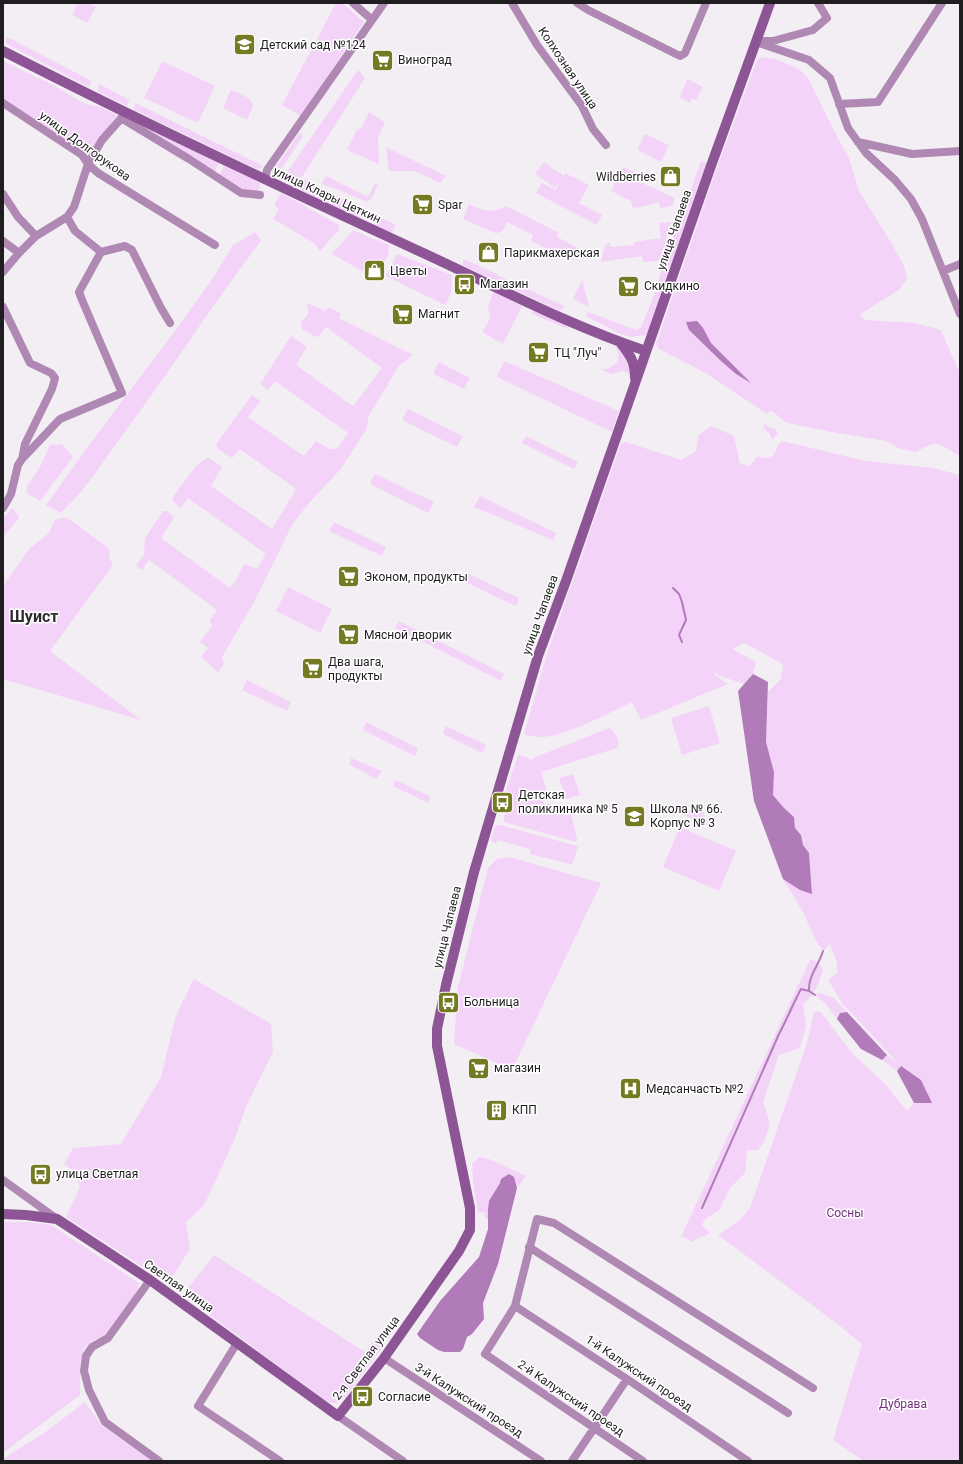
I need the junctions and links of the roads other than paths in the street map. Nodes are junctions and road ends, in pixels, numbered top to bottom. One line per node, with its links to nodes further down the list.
1 (353, 3): 9 (street)
2 (384, 3): 9 (street)
3 (512, 3): 16 (street, Колхозная улица)
4 (577, 3): 5 (street)
5 (706, 3)
6 (770, 3): 10 (street, улица Чапаева)
7 (818, 3): 10 (street)
8 (942, 3): 13 (street)
9 (371, 19): 19 (street)
10 (756, 42): 13 (street); 35 (street, улица Чапаева)
11 (3, 51): 14 (street, улица Клары Цеткин)
12 (3, 103): 18 (street, улица Долгорукова)
13 (839, 104): 15 (street)
14 (124, 115): 18 (street); 19 (street, улица Клары Цеткин); 21 (street)
15 (858, 142): 17 (street); 29 (street)
16 (606, 145)
17 (960, 152)
18 (88, 164): 22 (street); 25 (street, улица Долгорукова)
19 (265, 180): 34 (street, улица Клары Цеткин)
20 (3, 194): 23 (street)
21 (260, 195)
22 (67, 217): 23 (street); 26 (street)
23 (36, 236): 27 (street)
24 (3, 241): 27 (street)
25 (215, 245)
26 (101, 252): 33 (street); 37 (street)
27 (19, 253): 30 (street)
28 (960, 264): 29 (street)
29 (943, 271): 32 (street)
30 (3, 272)
31 (3, 307): 37 (street)
32 (960, 314)
33 (170, 323)
34 (620, 342): 35 (street, улица Клары Цеткин); 36 (street)
35 (646, 351): 36 (street, улица Чапаева)
36 (636, 381): 43 (street, улица Чапаева)
37 (22, 459): 38 (street)
38 (3, 508)
39 (3, 1180): 41 (street, Светлая улица)
40 (3, 1214): 41 (street)
41 (57, 1219): 44 (street, Светлая улица)
42 (529, 1247): 45 (street); 49 (street); 50 (street)
43 (459, 1251): 47 (street, 2-я Светлая улица)
44 (150, 1280): 46 (street, Светлая улица); 53 (street)
45 (515, 1306): 48 (street, 1-й Калужский проезд); 52 (street, 2-й Калужский проезд)
46 (238, 1343): 51 (street, Светлая улица); 54 (street)
47 (384, 1358): 51 (street, 2-я Светлая улица); 56 (street, 3-й Калужский проезд)
48 (627, 1379): 52 (street); 59 (street, 1-й Калужский проезд)
49 (813, 1388)
50 (788, 1413)
51 (338, 1416): 55 (street, 2-я Светлая улица)
52 (594, 1429): 57 (street); 58 (street, 2-й Калужский проезд)
53 (159, 1461)
54 (280, 1461)
55 (403, 1461)
56 (541, 1461)
57 (572, 1461)
58 (643, 1461)
59 (748, 1461)

